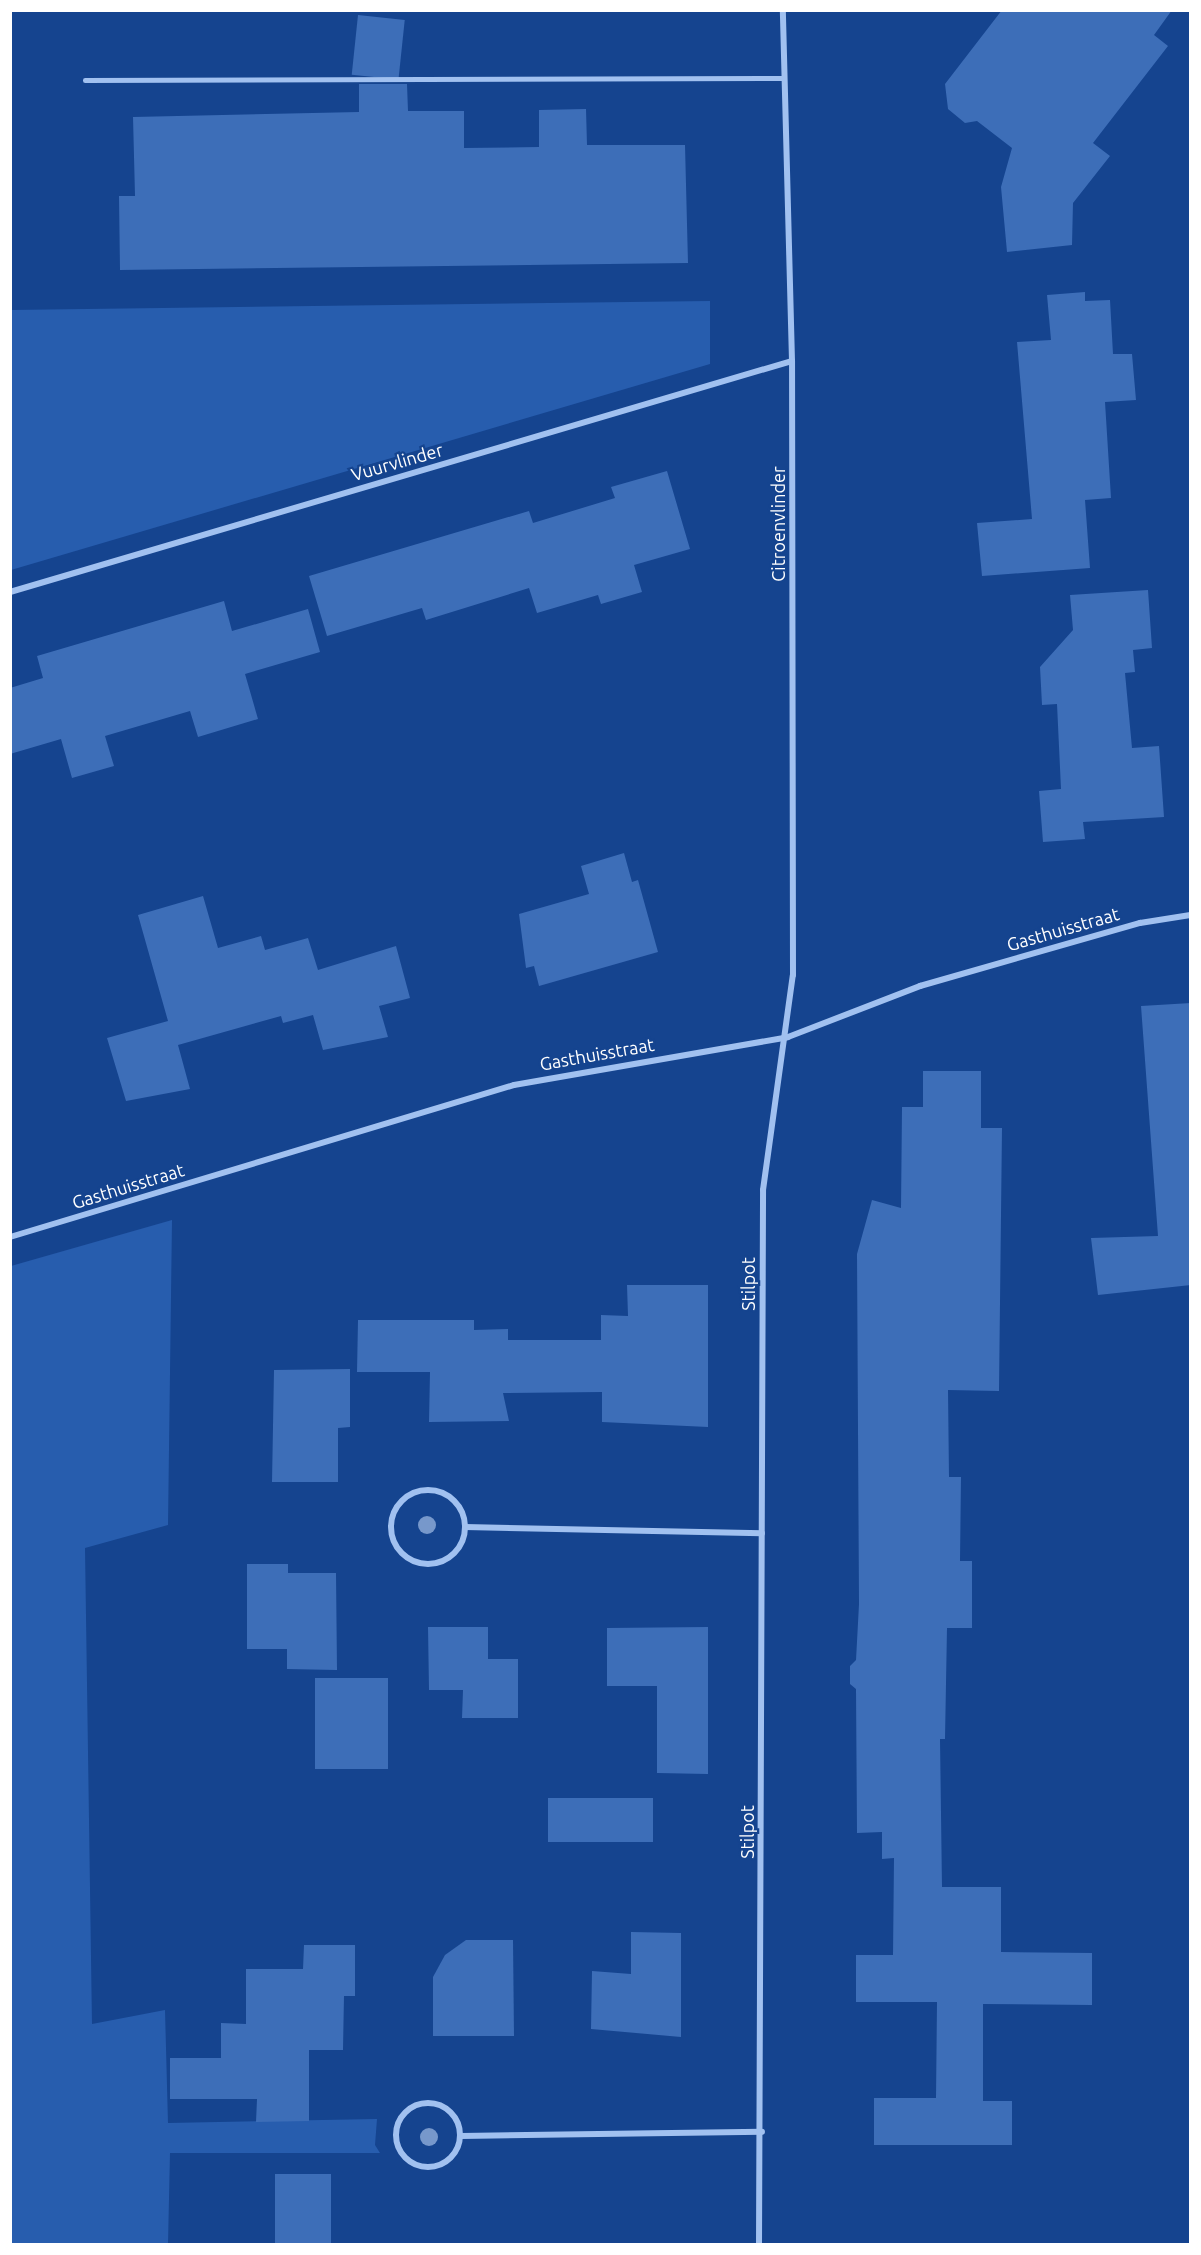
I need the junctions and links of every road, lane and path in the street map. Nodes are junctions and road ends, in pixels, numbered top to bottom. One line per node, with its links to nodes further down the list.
1 (783, 10): 2 (street, Citroenvlinder)
2 (783, 78): 3 (lane); 4 (street, Citroenvlinder)
3 (85, 80)
4 (792, 361): 5 (street, Vuurvlinder); 7 (street, Citroenvlinder)
5 (10, 592)
6 (1191, 915): 7 (street, Gasthuisstraat)
7 (788, 1037): 8 (street, Gasthuisstraat); 10 (street, Stilpot)
8 (10, 1237)
9 (465, 1527): 9 (street); 10 (street)
10 (762, 1533): 11 (street, Stilpot)
11 (762, 2132): 12 (street); 13 (street, Stilpot)
12 (461, 2136): 12 (street)
13 (759, 2244)

